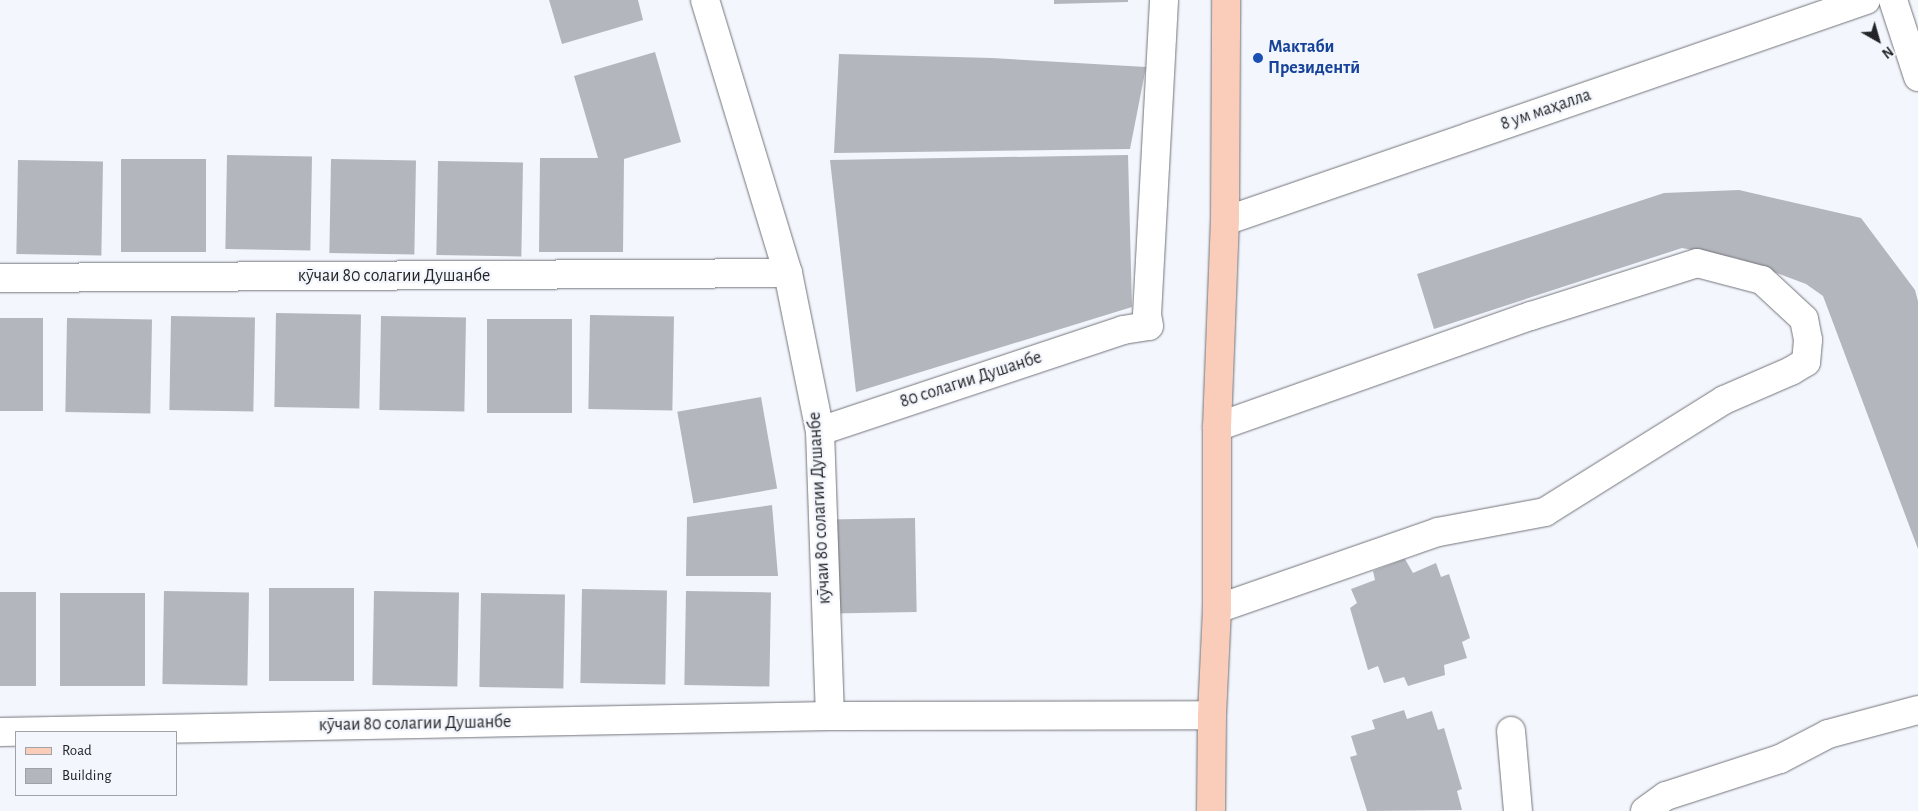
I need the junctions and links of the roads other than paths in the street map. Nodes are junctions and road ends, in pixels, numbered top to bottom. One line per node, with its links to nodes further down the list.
1 (705, 0): 8 (street, кӯчаи 80 солагии Душанбе)
2 (1164, 0): 11 (street, 80 солагии Душанбе)
3 (1226, 0): 7 (main road)
4 (1866, 0): 7 (street, 8 ум маҳалла)
5 (1893, 0): 6 (street)
6 (1918, 77)
7 (1225, 221): 10 (main road)
8 (788, 273): 9 (street, кӯчаи 80 солагии Душанбе); 11 (street, кӯчаи 80 солагии Душанбе)
9 (0, 278)
10 (1217, 427): 12 (main road); 12 (street)
11 (820, 431): 15 (street, кӯчаи 80 солагии Душанбе)
12 (1217, 609): 14 (main road)
13 (1918, 710): 22 (street)
14 (1212, 715): 15 (street, кӯчаи 80 солагии Душанбе); 20 (main road)
15 (830, 716): 16 (street, кӯчаи 80 солагии Душанбе)
16 (52, 731)
17 (1511, 731): 21 (street)
18 (0, 732): 19 (street, кӯчаи 80 солагии Душанбе)
19 (15, 732)
20 (1211, 811)
21 (1518, 811)
22 (1645, 811)

